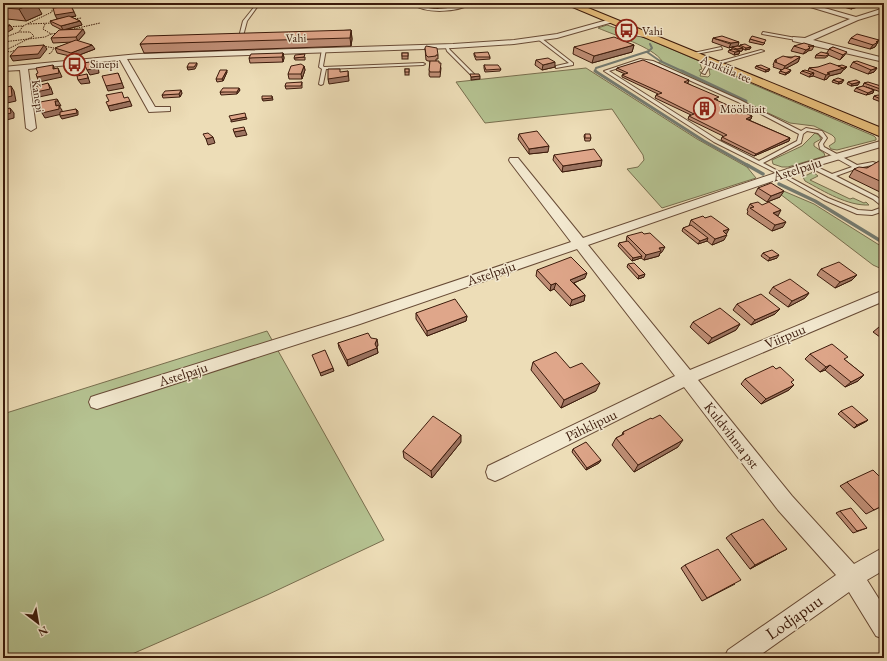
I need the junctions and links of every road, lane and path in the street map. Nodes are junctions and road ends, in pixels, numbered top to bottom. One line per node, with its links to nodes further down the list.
1 (216, 3): 6 (lane)
2 (410, 3): 3 (lane)
3 (474, 3)
4 (568, 3): 13 (highway, Aruküla tee)
5 (800, 3): 10 (street)
6 (257, 4): 28 (lane)
7 (52, 9): 15 (path)
8 (884, 10): 10 (street)
9 (82, 18): 11 (path)
10 (856, 19): 31 (street)
11 (67, 20)
12 (58, 22): 16 (path)
13 (614, 22): 29 (street, Vahi); 41 (highway, Aruküla tee)
14 (100, 23): 19 (path)
15 (28, 24): 16 (path); 17 (path)
16 (45, 24): 23 (path)
17 (23, 26): 18 (path); 20 (path)
18 (3, 27)
19 (67, 31)
20 (19, 32): 25 (path); 26 (path)
21 (63, 32): 23 (path)
22 (763, 33): 30 (lane)
23 (51, 34): 26 (path)
24 (249, 37): 28 (lane)
25 (3, 38)
26 (31, 38): 32 (path); 39 (path)
27 (234, 38): 28 (lane)
28 (242, 38)
29 (540, 39): 34 (street, Vahi); 47 (lane)
30 (796, 39): 31 (street)
31 (805, 41): 44 (street)
32 (3, 42)
33 (40, 46): 43 (path)
34 (446, 46): 38 (street, Vahi); 51 (lane)
35 (721, 48): 41 (lane)
36 (3, 50): 39 (path)
37 (19, 50): 39 (path)
38 (324, 50): 42 (street, Vahi); 48 (lane)
39 (6, 51)
40 (762, 51): 49 (lane)
41 (691, 54): 49 (highway, Aruküla tee)
42 (122, 57): 46 (street, Vahi); 53 (street)
43 (46, 58)
44 (884, 60)
45 (423, 64): 48 (lane)
46 (24, 67): 50 (street, Vahi); 55 (street, Kanepi)
47 (557, 67)
48 (324, 68): 52 (lane)
49 (709, 68): 54 (highway, Aruküla tee)
50 (3, 69)
51 (474, 76)
52 (321, 84)
53 (167, 109)
54 (835, 114): 56 (lane); 58 (highway, Aruküla tee)
55 (31, 128)
56 (884, 129)
57 (801, 133): 60 (lane); 62 (lane); 62 (lane)
58 (884, 134)
59 (884, 143): 60 (street, Astelpaju)
60 (837, 157): 63 (street, Astelpaju); 64 (lane)
61 (514, 160): 69 (street, Kuldvihma pst)
62 (759, 163): 66 (lane)
63 (809, 165): 66 (street, Astelpaju); 67 (lane)
64 (856, 167): 65 (lane); 67 (lane)
65 (884, 168)
66 (782, 174): 68 (lane); 69 (street, Astelpaju)
67 (832, 176): 68 (lane)
68 (884, 208)
69 (579, 242): 71 (street, Kuldvihma pst); 72 (street, Astelpaju)
70 (884, 295): 71 (street, Viirpuu)
71 (687, 378): 73 (street, Pähklipuu); 75 (street, Kuldvihma pst)
72 (97, 402)
73 (495, 472)
74 (884, 558): 75 (street, Lodjapuu)
75 (852, 577): 76 (street, Kuldvihma pst); 77 (street, Lodjapuu)
76 (884, 628)
77 (736, 658)

